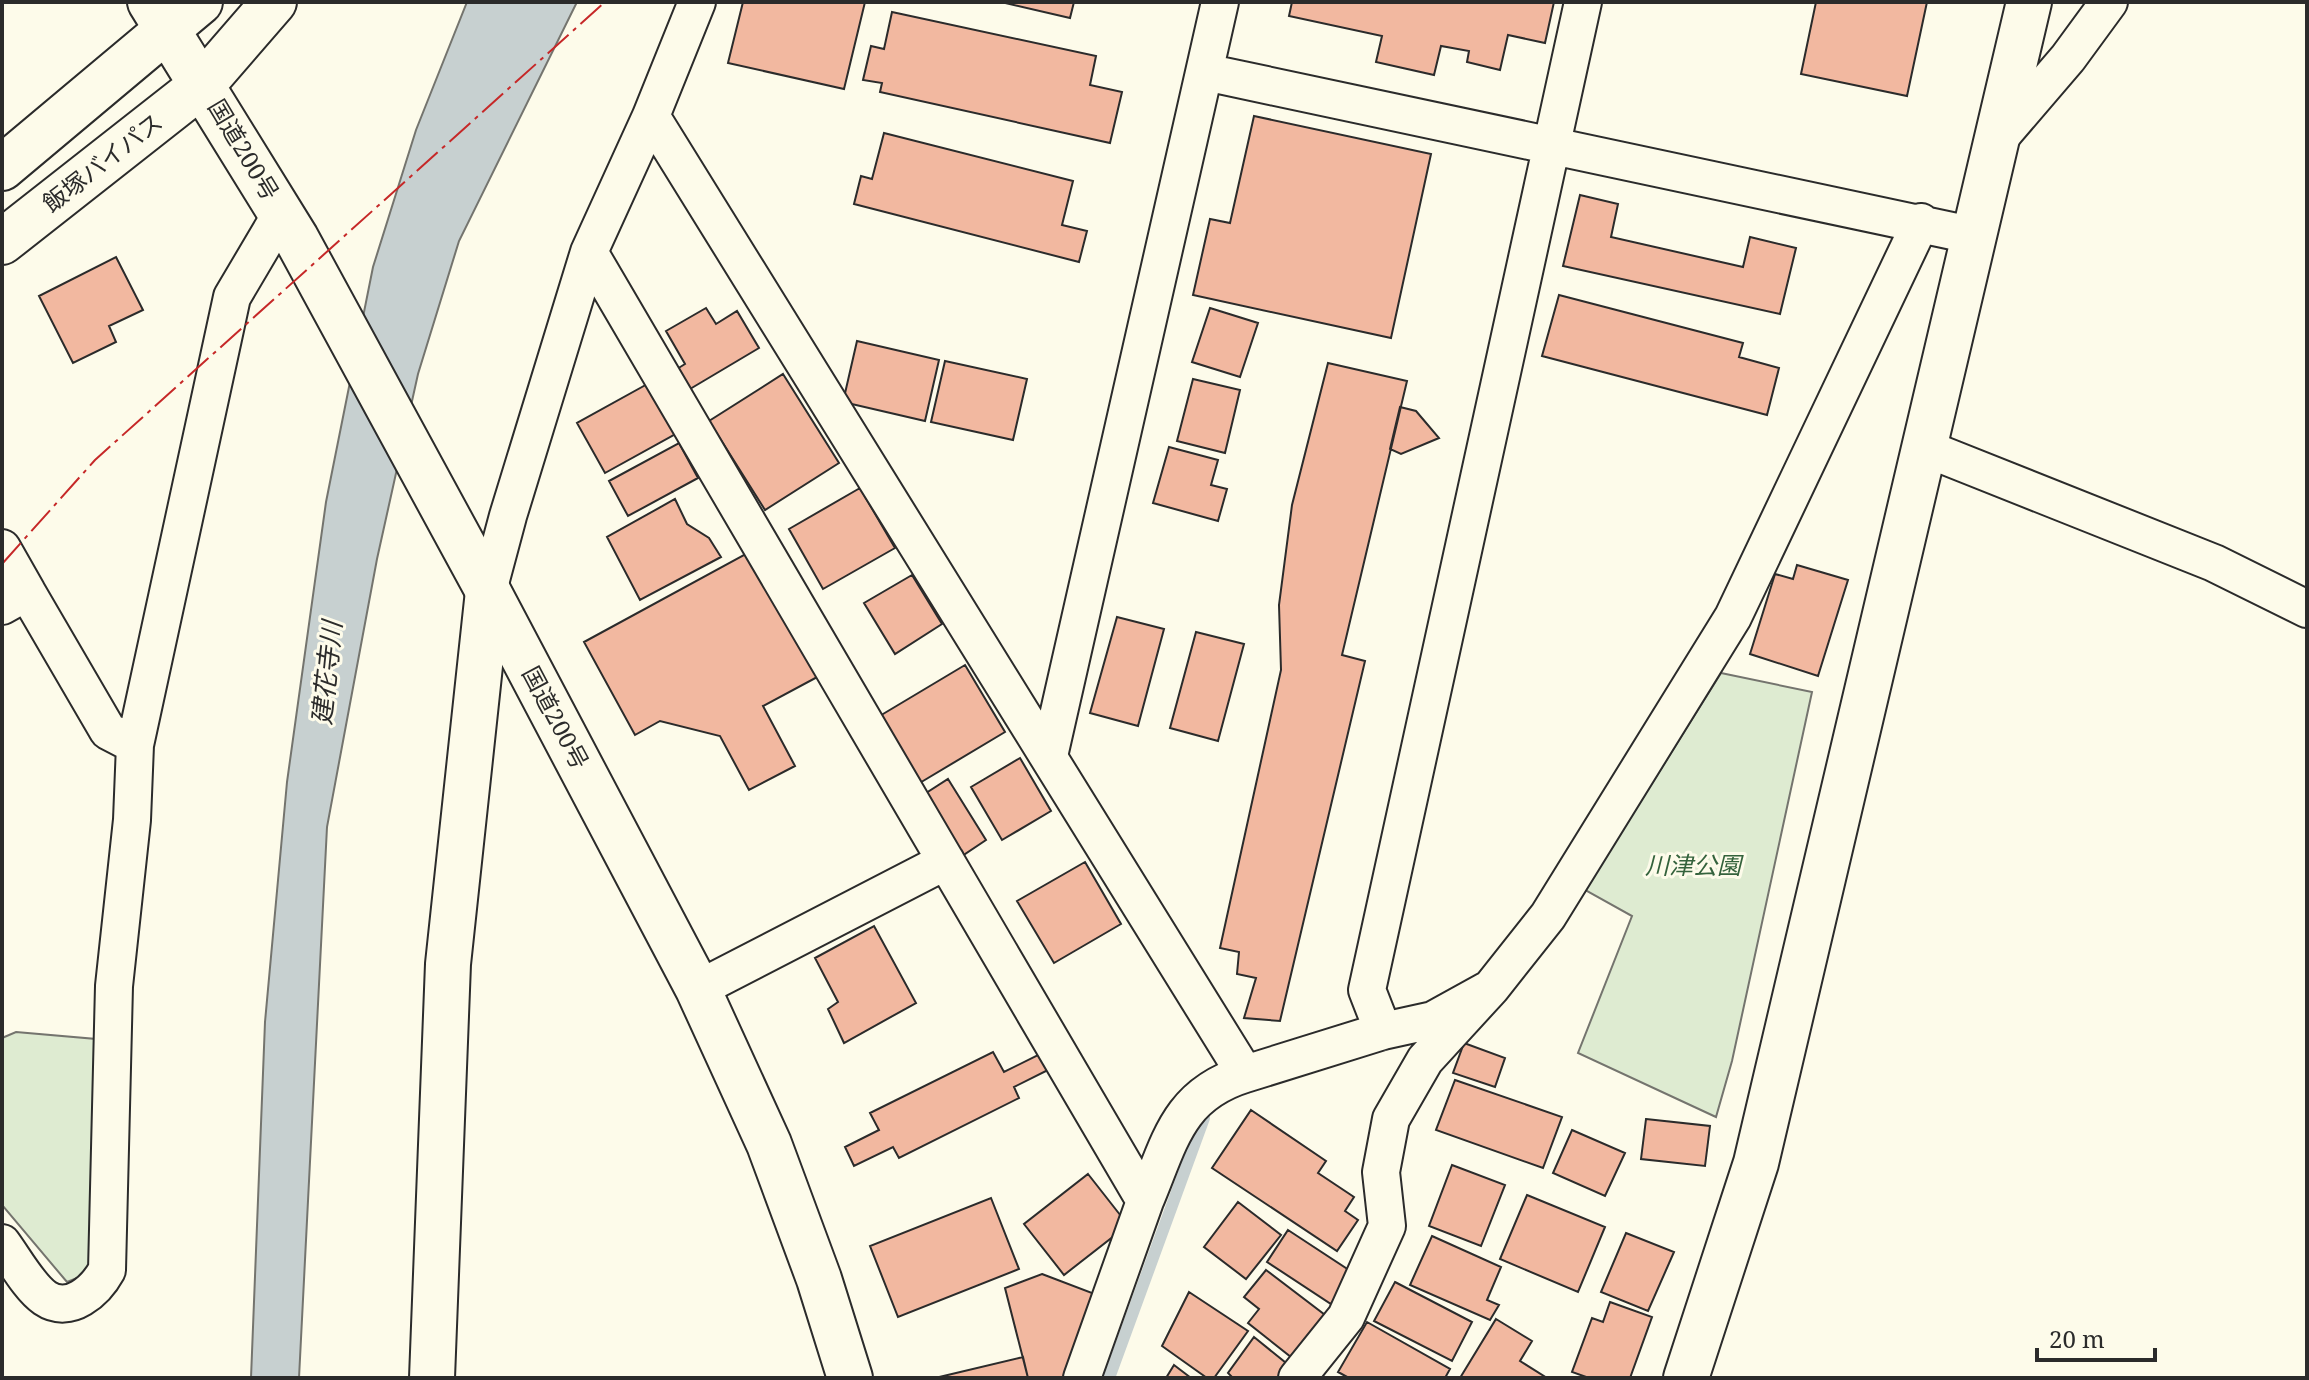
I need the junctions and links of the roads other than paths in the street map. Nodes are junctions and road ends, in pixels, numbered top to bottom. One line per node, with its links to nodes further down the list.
1 (200, 2): 8 (main road)
2 (274, 2): 10 (main road, 国道200号)
3 (697, 2): 11 (street)
4 (1220, 2): 9 (street)
5 (1583, 2): 13 (street)
6 (2029, 2): 12 (main road)
7 (2109, 2): 12 (street)
8 (158, 17): 10 (main road, 国道200号); 14 (main road)
9 (1205, 72): 13 (street); 26 (street)
10 (203, 84): 16 (main road, 国道200号); 18 (main road, 飯塚バイパス)
11 (651, 116): 19 (street); 26 (street)
12 (1996, 142): 17 (main road)
13 (1552, 143): 15 (street); 30 (street)
14 (2, 168)
15 (1921, 222): 17 (street); 28 (street)
16 (288, 226): 22 (main road, 国道200号); 25 (street)
17 (1971, 235): 20 (main road)
18 (2, 242)
19 (589, 252): 22 (street); 27 (street)
20 (1925, 448): 24 (street); 38 (main road)
21 (2, 548): 23 (street)
22 (488, 591): 29 (main road, 国道200号); 34 (main road)
23 (15, 599): 25 (street)
24 (2307, 609)
25 (135, 745): 33 (street)
26 (1049, 756): 31 (street)
27 (946, 861): 29 (street); 32 (street)
28 (1491, 988): 30 (street); 37 (street)
29 (698, 989): 35 (main road, 国道200号)
30 (1383, 1031): 31 (street)
31 (1245, 1074): 32 (street)
32 (1145, 1201): 36 (street)
33 (2, 1243)
34 (432, 1378)
35 (850, 1378)
36 (1082, 1378)
37 (1297, 1378)
38 (1686, 1378)

